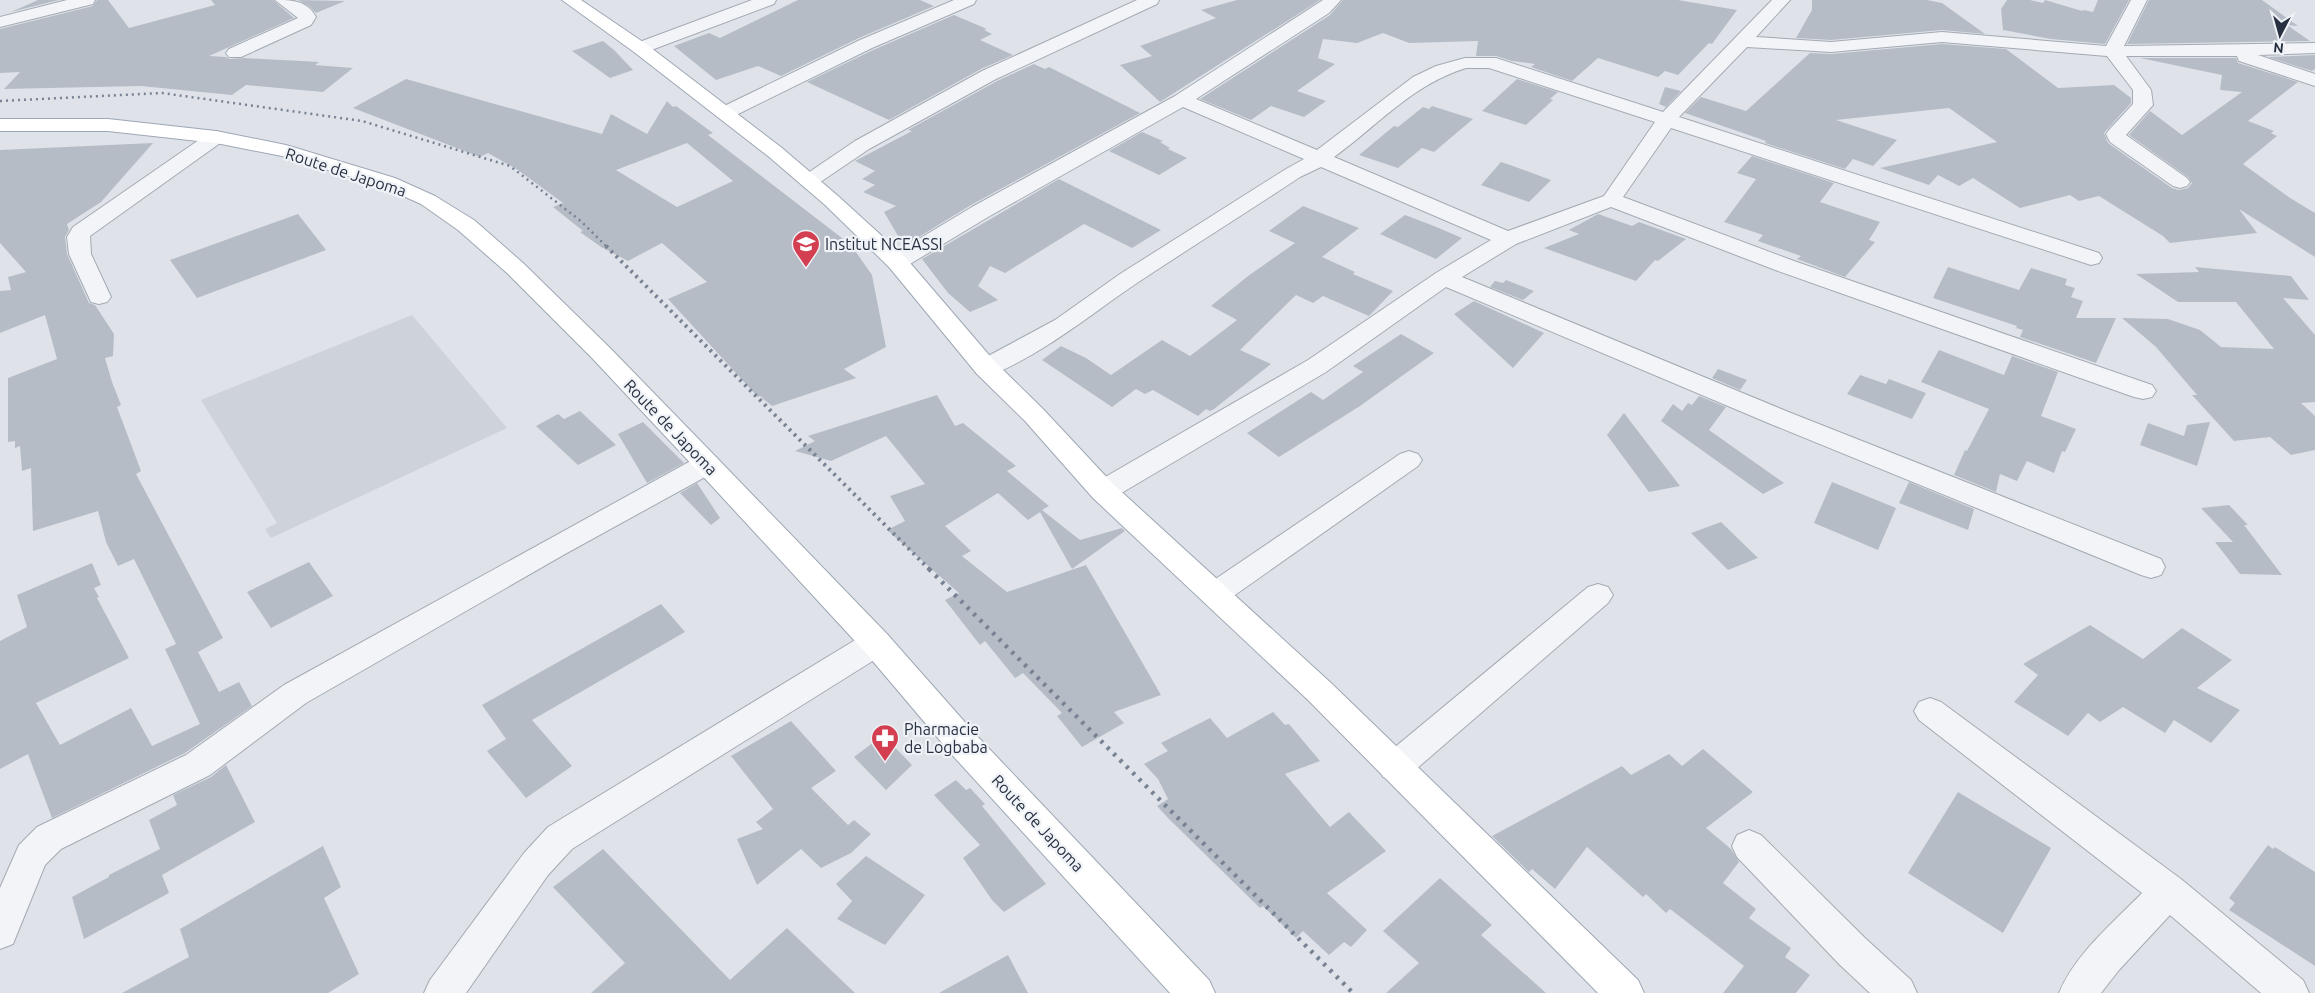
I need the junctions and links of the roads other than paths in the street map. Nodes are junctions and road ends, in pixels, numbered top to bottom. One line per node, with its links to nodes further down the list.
1 (87, 0): 10 (street)
2 (283, 0): 16 (street)
3 (570, 0): 12 (main road)
4 (768, 0): 12 (street)
5 (968, 0): 19 (street)
6 (1151, 0): 24 (street)
7 (1333, 0): 18 (street)
8 (2139, 0): 14 (street)
9 (1774, 2): 11 (street)
10 (0, 22)
11 (1742, 41): 14 (street); 20 (street)
12 (640, 48): 19 (main road)
13 (2315, 48): 15 (street)
14 (2112, 50): 15 (street); 25 (street)
15 (2227, 51): 17 (street)
16 (235, 53)
17 (2315, 80)
18 (1182, 100): 23 (street); 29 (street)
19 (724, 113): 24 (main road)
20 (1668, 118): 23 (street); 26 (street); 28 (street)
21 (0, 125): 22 (main road, Route de Japoma)
22 (216, 137): 31 (street); 35 (main road, Route de Japoma)
23 (1320, 159): 27 (street); 32 (street)
24 (809, 181): 29 (main road)
25 (2180, 182)
26 (1610, 200): 27 (street); 33 (street)
27 (1508, 239): 30 (street)
28 (2091, 258)
29 (897, 262): 32 (main road)
30 (1444, 278): 36 (street); 37 (street)
31 (99, 297)
32 (986, 368): 36 (main road)
33 (2143, 391)
34 (1409, 460): 38 (street)
35 (707, 464): 40 (main road, Route de Japoma); 45 (street)
36 (1103, 491): 38 (main road)
37 (2151, 567)
38 (1214, 594): 42 (main road)
39 (1598, 595): 42 (street)
40 (876, 643): 46 (street); 47 (main road, Route de Japoma)
41 (1930, 711): 44 (street)
42 (1395, 767): 48 (main road)
43 (1749, 846): 49 (street)
44 (2168, 891): 50 (street); 51 (street)
45 (0, 932)
46 (443, 993)
47 (1196, 993)
48 (1625, 993)
49 (1898, 993)
50 (2078, 993)
51 (2290, 993)

